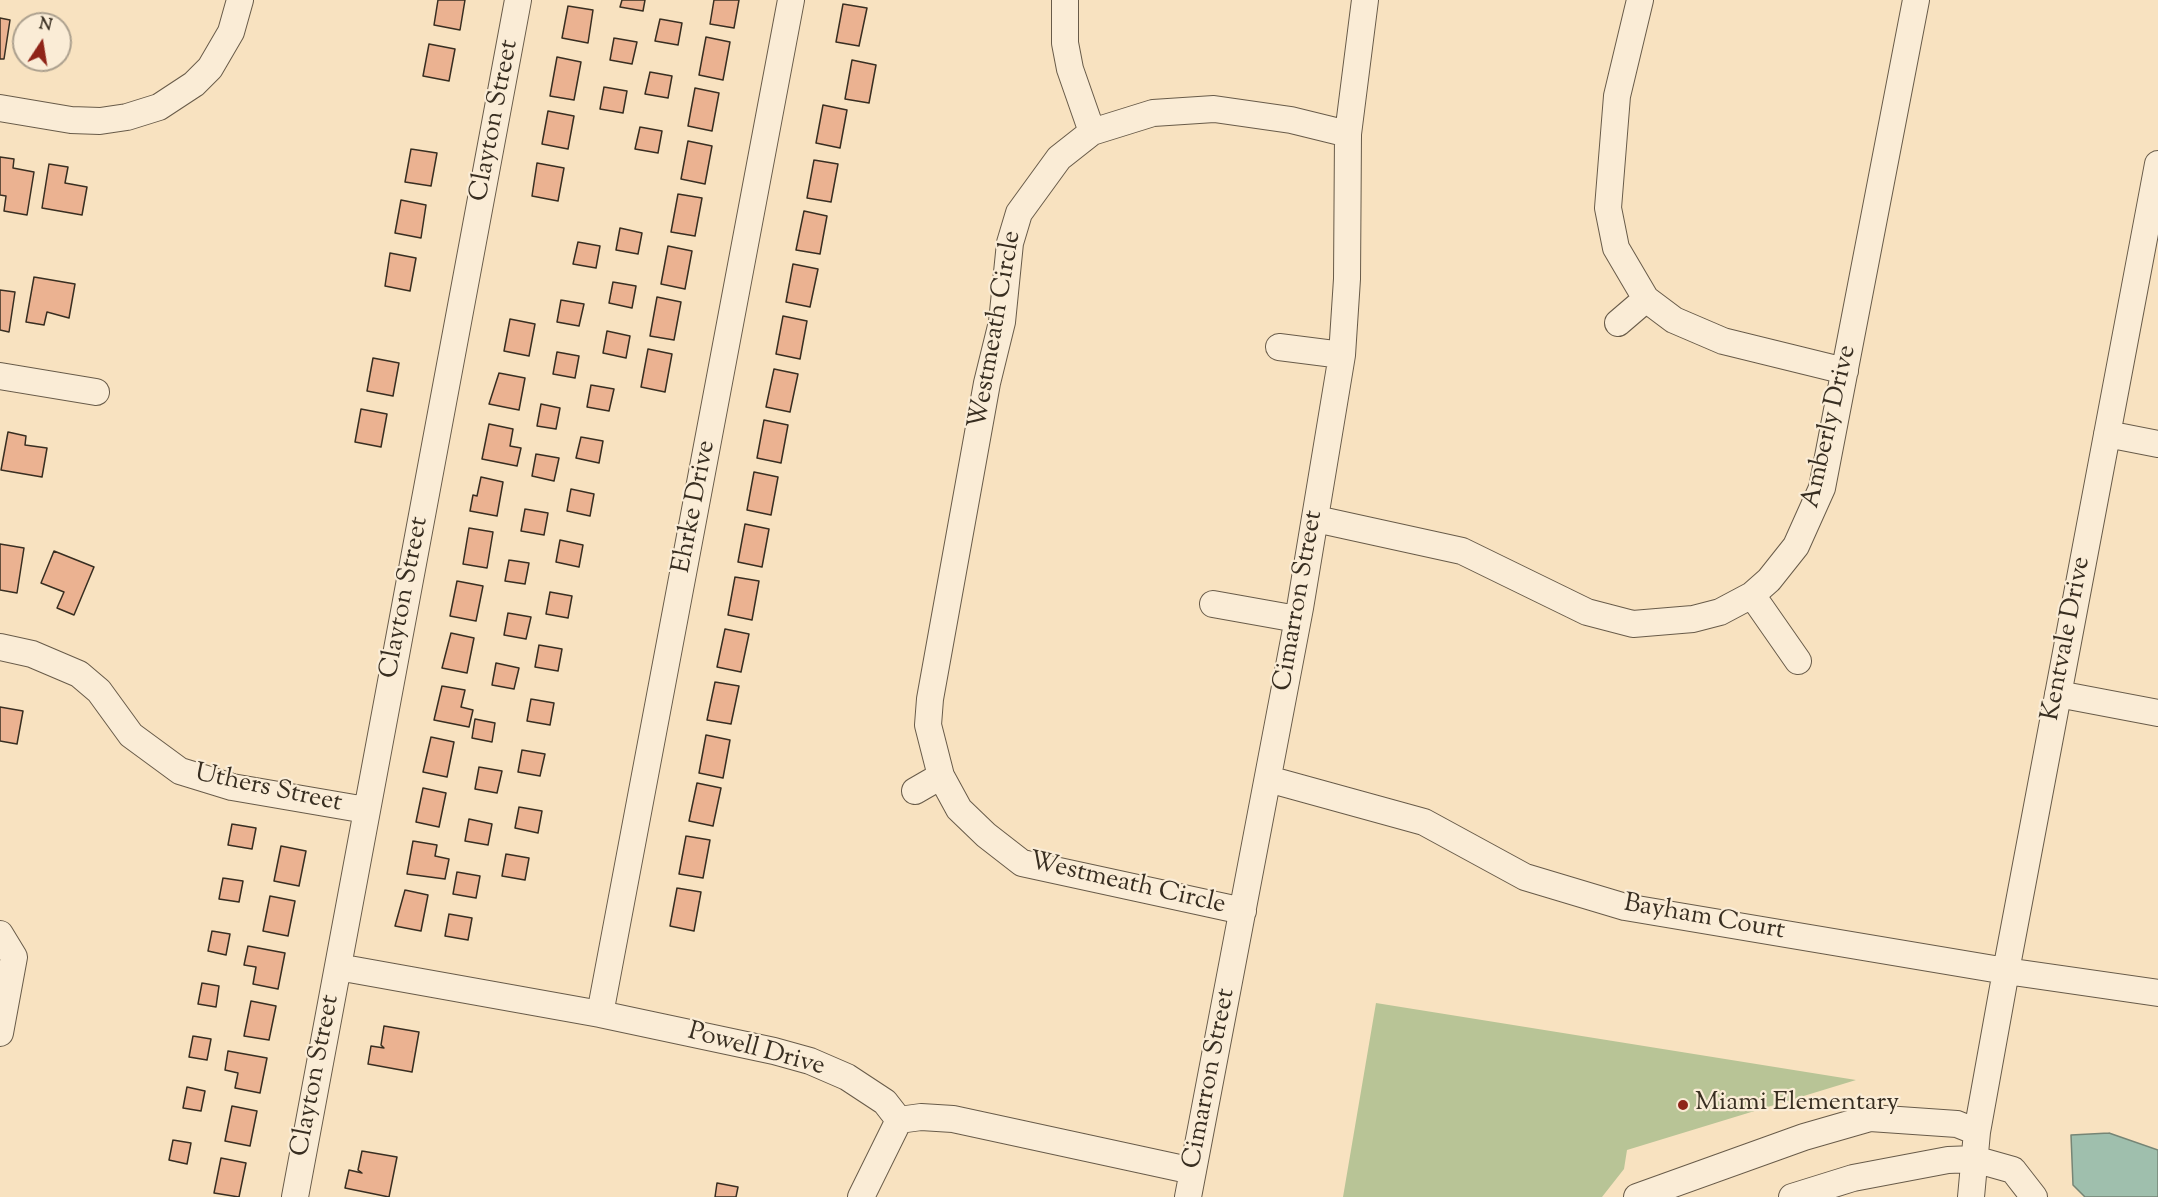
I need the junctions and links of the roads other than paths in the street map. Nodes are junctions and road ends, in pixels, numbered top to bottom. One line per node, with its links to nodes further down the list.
1 (240, 0): 8 (street)
2 (519, 0): 32 (street, Clayton Street)
3 (791, 0): 38 (street, Ehrke Drive)
4 (1065, 0): 9 (street)
5 (1365, 0): 10 (street, Cimarron Street)
6 (1640, 0): 12 (street)
7 (1916, 0): 16 (street, Amberly Drive)
8 (0, 108)
9 (1092, 132): 10 (street, Westmeath Circle); 29 (street, Westmeath Circle)
10 (1348, 134): 15 (street, Cimarron Street)
11 (2158, 164): 19 (street, Kentvale Drive)
12 (1646, 299): 13 (street); 16 (street)
13 (1618, 322)
14 (1279, 347): 15 (street)
15 (1342, 355): 21 (street, Cimarron Street)
16 (1845, 371): 22 (street, Amberly Drive)
17 (0, 376): 18 (street)
18 (96, 392)
19 (2107, 434): 20 (street); 27 (street, Kentvale Drive)
20 (2158, 444)
21 (1316, 519): 22 (street, Amberly Drive); 24 (street, Cimarron Street)
22 (1752, 595): 26 (street)
23 (1213, 604): 24 (street)
24 (1297, 619): 30 (street, Cimarron Street)
25 (0, 648): 32 (street, Uthers Street)
26 (1798, 661)
27 (2058, 694): 28 (street); 36 (street, Kentvale Drive)
28 (2158, 713)
29 (941, 776): 31 (street); 33 (street, Westmeath Circle)
30 (1268, 779): 33 (street, Cimarron Street); 36 (street, Bayham Court)
31 (915, 791)
32 (366, 810): 35 (street, Clayton Street)
33 (1244, 911): 43 (street, Cimarron Street)
34 (0, 934): 39 (street)
35 (338, 967): 38 (street, Powell Drive); 44 (street, Clayton Street)
36 (2006, 971): 37 (street, Bayham Court); 41 (street, Kentvale Drive)
37 (2158, 993)
38 (600, 1014): 40 (street, Powell Drive)
39 (0, 1033)
40 (899, 1120): 43 (street); 45 (street)
41 (1979, 1124): 42 (street, Kentvale Drive); 47 (street)
42 (1974, 1159): 48 (street); 49 (street, Kentvale Drive); 50 (street)
43 (1193, 1171): 46 (street, Cimarron Street)
44 (295, 1197)
45 (861, 1197)
46 (1188, 1197)
47 (1637, 1197)
48 (1793, 1197)
49 (1971, 1197)
50 (2034, 1197)

